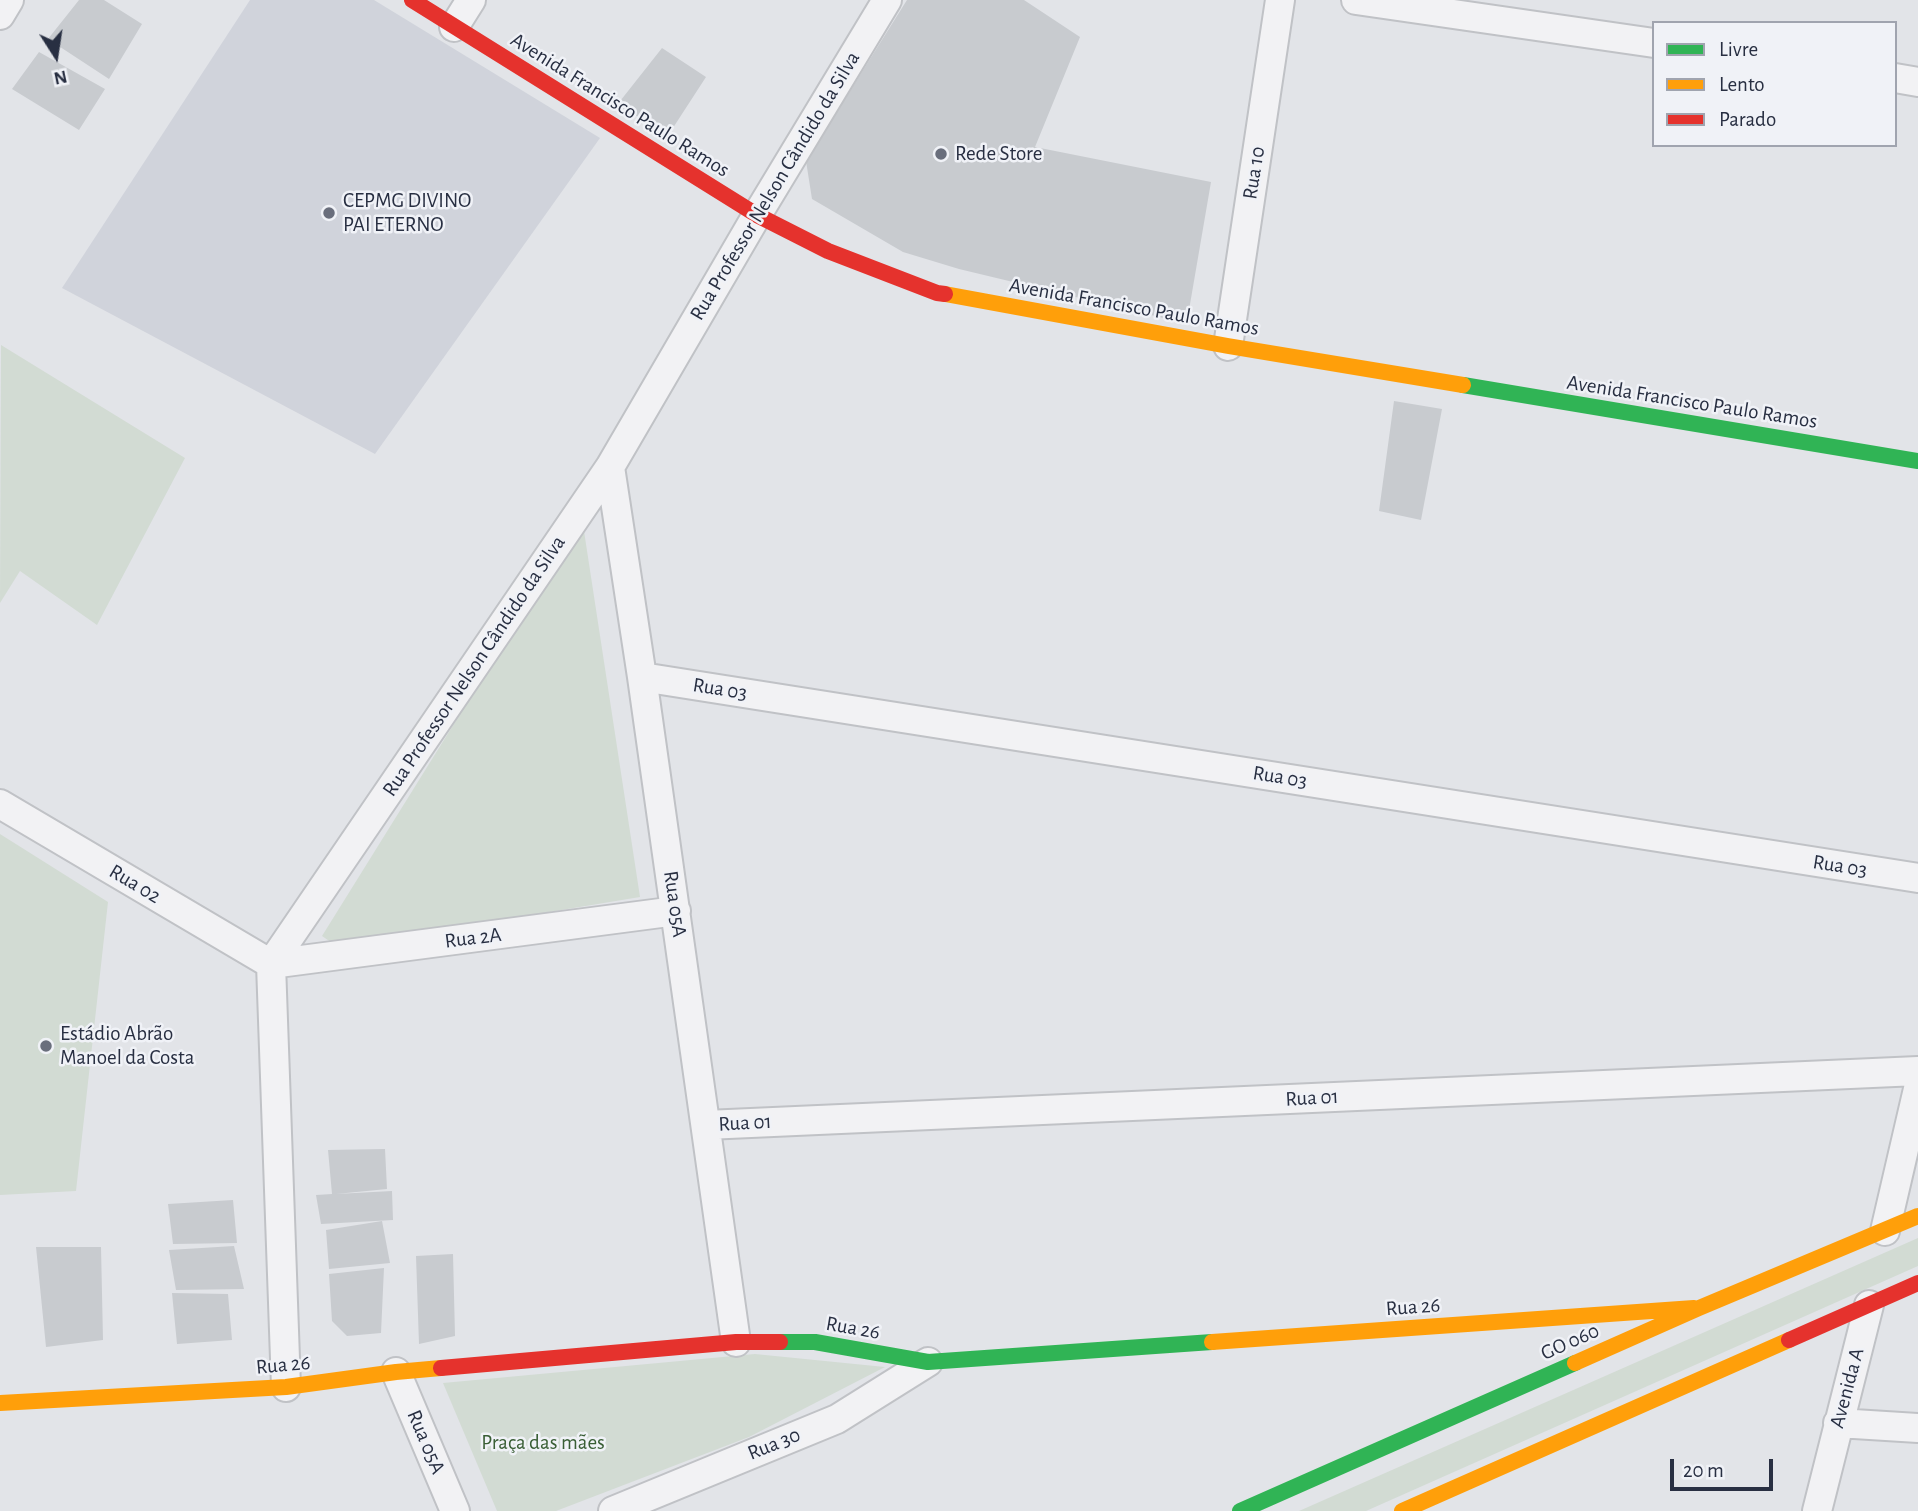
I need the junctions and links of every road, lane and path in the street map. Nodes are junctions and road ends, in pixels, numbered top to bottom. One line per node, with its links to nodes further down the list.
1 (9, 0): 7 (street)
2 (412, 0): 8 (street, Avenida Francisco Paulo Ramos)
3 (471, 0): 8 (street)
4 (887, 0): 12 (street, Rua Professor Nelson Cândido da Silva)
5 (1280, 0): 13 (street, Rua 10)
6 (1356, 0): 9 (street)
7 (0, 15)
8 (454, 27): 12 (street, Avenida Francisco Paulo Ramos)
9 (1652, 43)
10 (1897, 78): 11 (street)
11 (1918, 82)
12 (757, 215): 13 (street, Avenida Francisco Paulo Ramos); 15 (street, Rua Professor Nelson Cândido da Silva)
13 (1228, 346): 14 (street, Avenida Francisco Paulo Ramos)
14 (1918, 461)
15 (610, 467): 16 (street, Rua 05A); 20 (street, Rua Professor Nelson Cândido da Silva)
16 (642, 677): 18 (street, Rua 03); 19 (street, Rua 05A)
17 (0, 804): 20 (street, Rua 02)
18 (1918, 878)
19 (676, 911): 20 (street, Rua 2A); 23 (street, Rua 05A)
20 (271, 964): 32 (street)
21 (1918, 1071): 23 (street, Rua 01)
22 (1918, 1089): 25 (street)
23 (706, 1125): 29 (street, Rua 05A)
24 (1918, 1216): 25 (street, GO 060)
25 (1885, 1231): 28 (street, GO 060)
26 (1918, 1283): 27 (street)
27 (1869, 1305): 34 (street, Avenida A); 39 (street)
28 (1699, 1308): 30 (street, Rua 26); 38 (street, GO 060)
29 (736, 1342): 30 (street, Rua 26); 31 (street, Rua 26)
30 (928, 1362): 37 (street, Rua 30)
31 (396, 1372): 32 (street, Rua 26); 36 (street, Rua 05A)
32 (286, 1387): 33 (street, Rua 26)
33 (0, 1403)
34 (1838, 1423): 35 (street); 40 (street, Avenida A)
35 (1918, 1428)
36 (455, 1511)
37 (613, 1511)
38 (1241, 1511)
39 (1402, 1511)
40 (1817, 1511)

